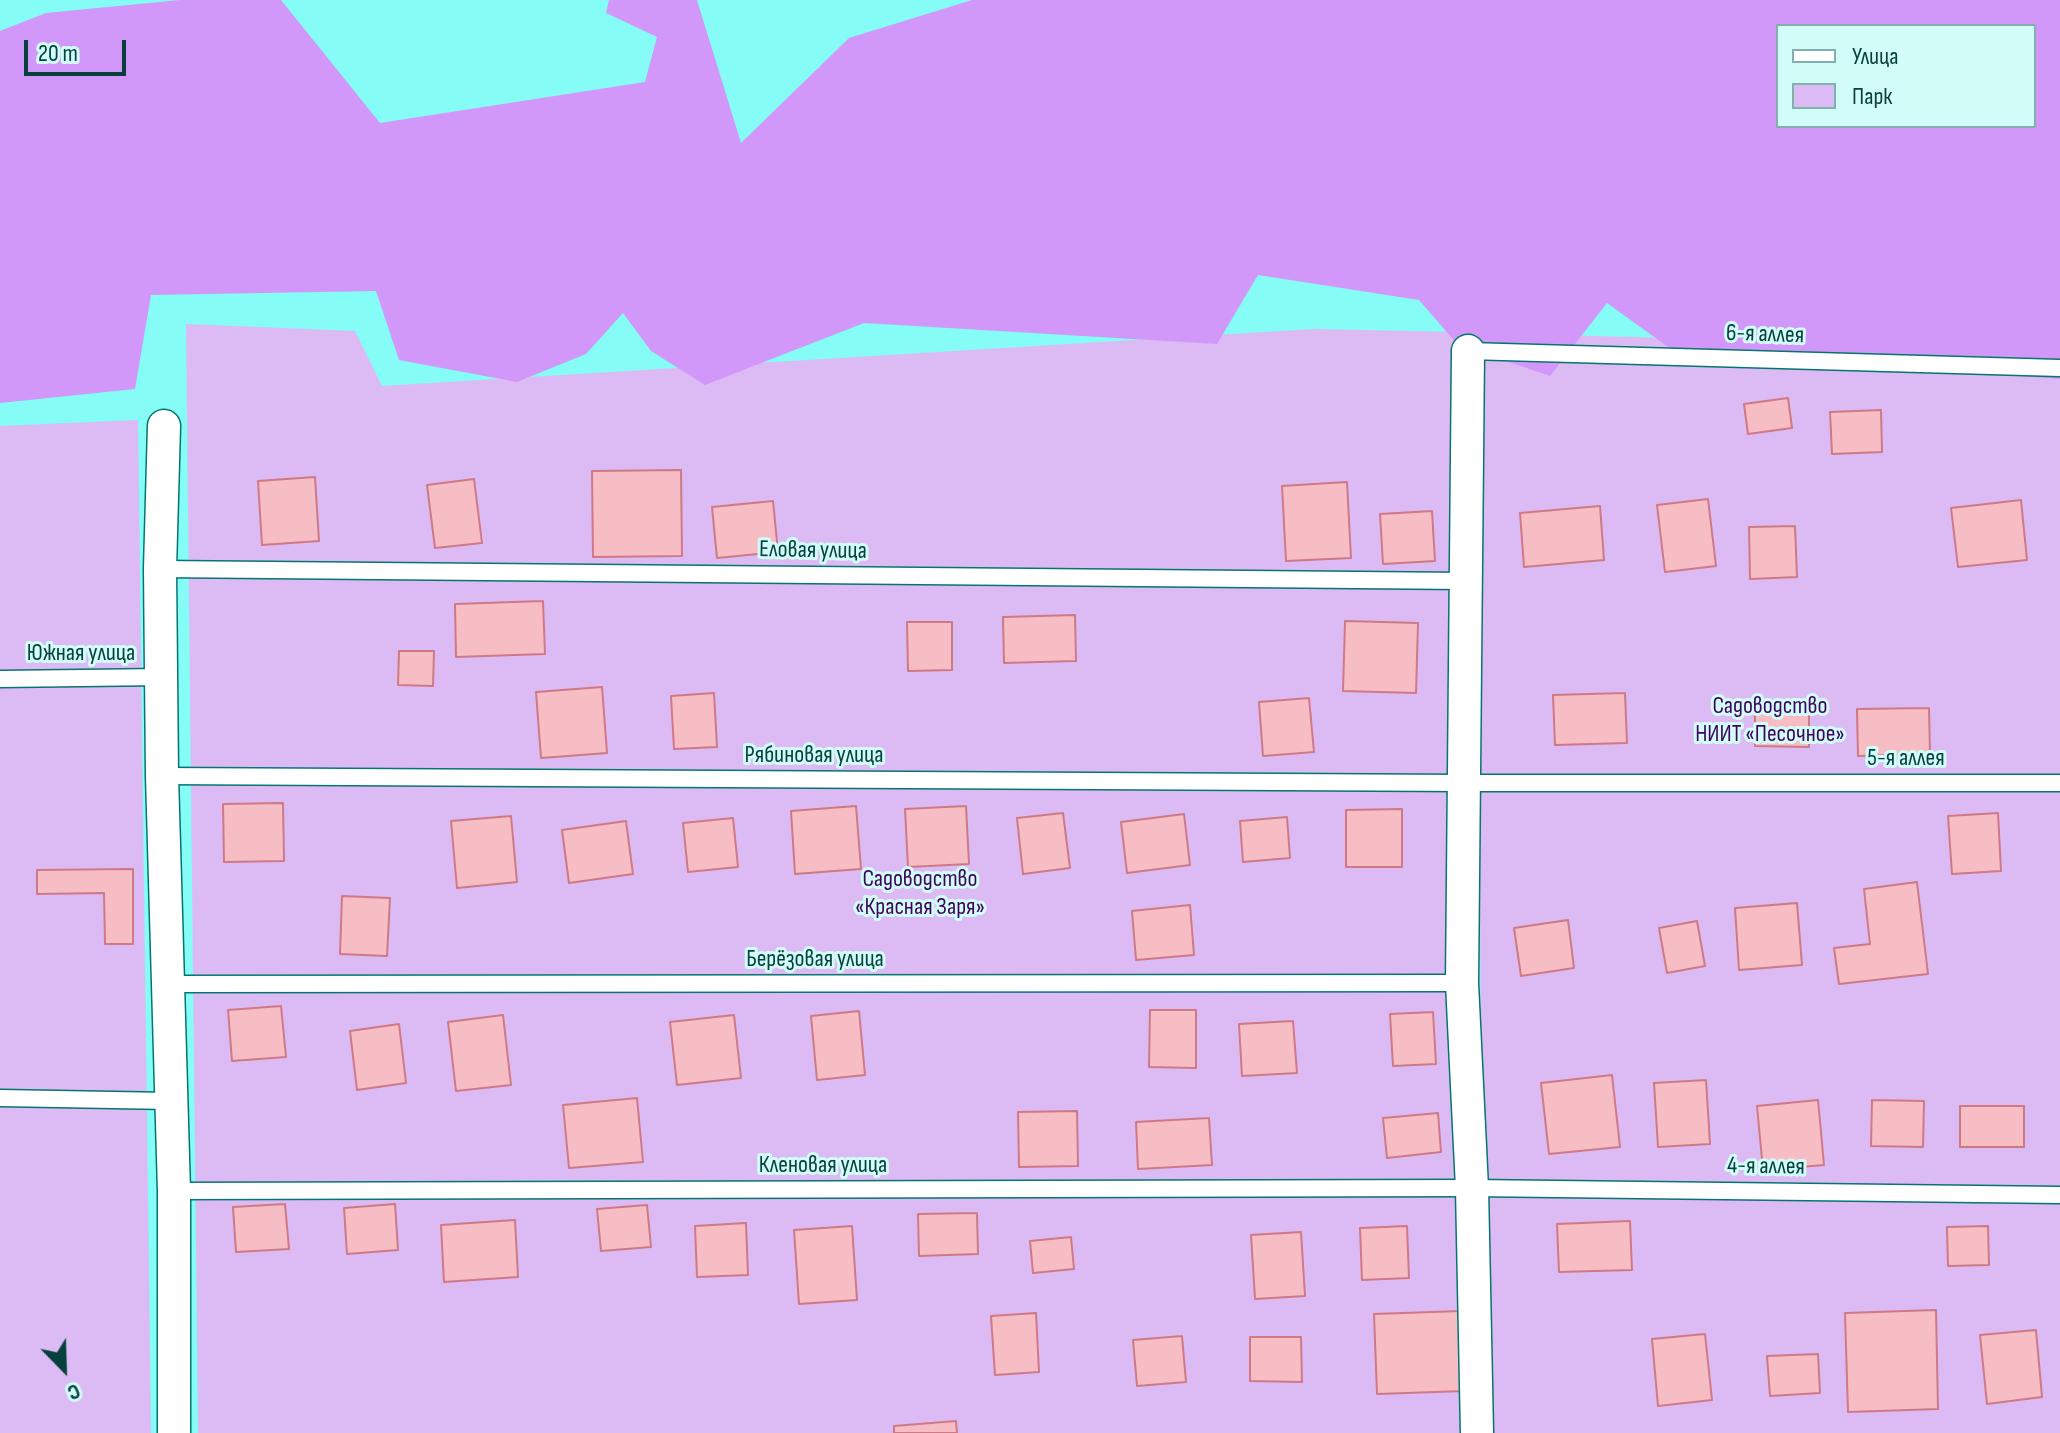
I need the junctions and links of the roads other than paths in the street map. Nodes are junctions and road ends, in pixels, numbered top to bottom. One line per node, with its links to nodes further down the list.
1 (1468, 351): 2 (lane, 6-я аллея); 5 (street)
2 (2060, 368)
3 (164, 426): 4 (street)
4 (160, 569): 5 (lane, Еловая улица); 6 (street)
5 (1465, 581): 9 (street)
6 (163, 677): 7 (lane, Южная улица); 8 (street)
7 (0, 679)
8 (162, 776): 9 (lane, Рябиновая улица); 12 (street)
9 (1465, 783): 10 (lane, 5-я аллея); 11 (street)
10 (2060, 783)
11 (1462, 983): 12 (lane, Берёзовая улица); 15 (street)
12 (167, 984): 14 (street)
13 (0, 1098): 14 (lane)
14 (170, 1101): 16 (street)
15 (1472, 1188): 16 (lane, Кленовая улица); 17 (lane, 4-я аллея); 19 (street)
16 (174, 1191): 18 (street)
17 (2060, 1195)
18 (174, 1433)
19 (1477, 1433)

